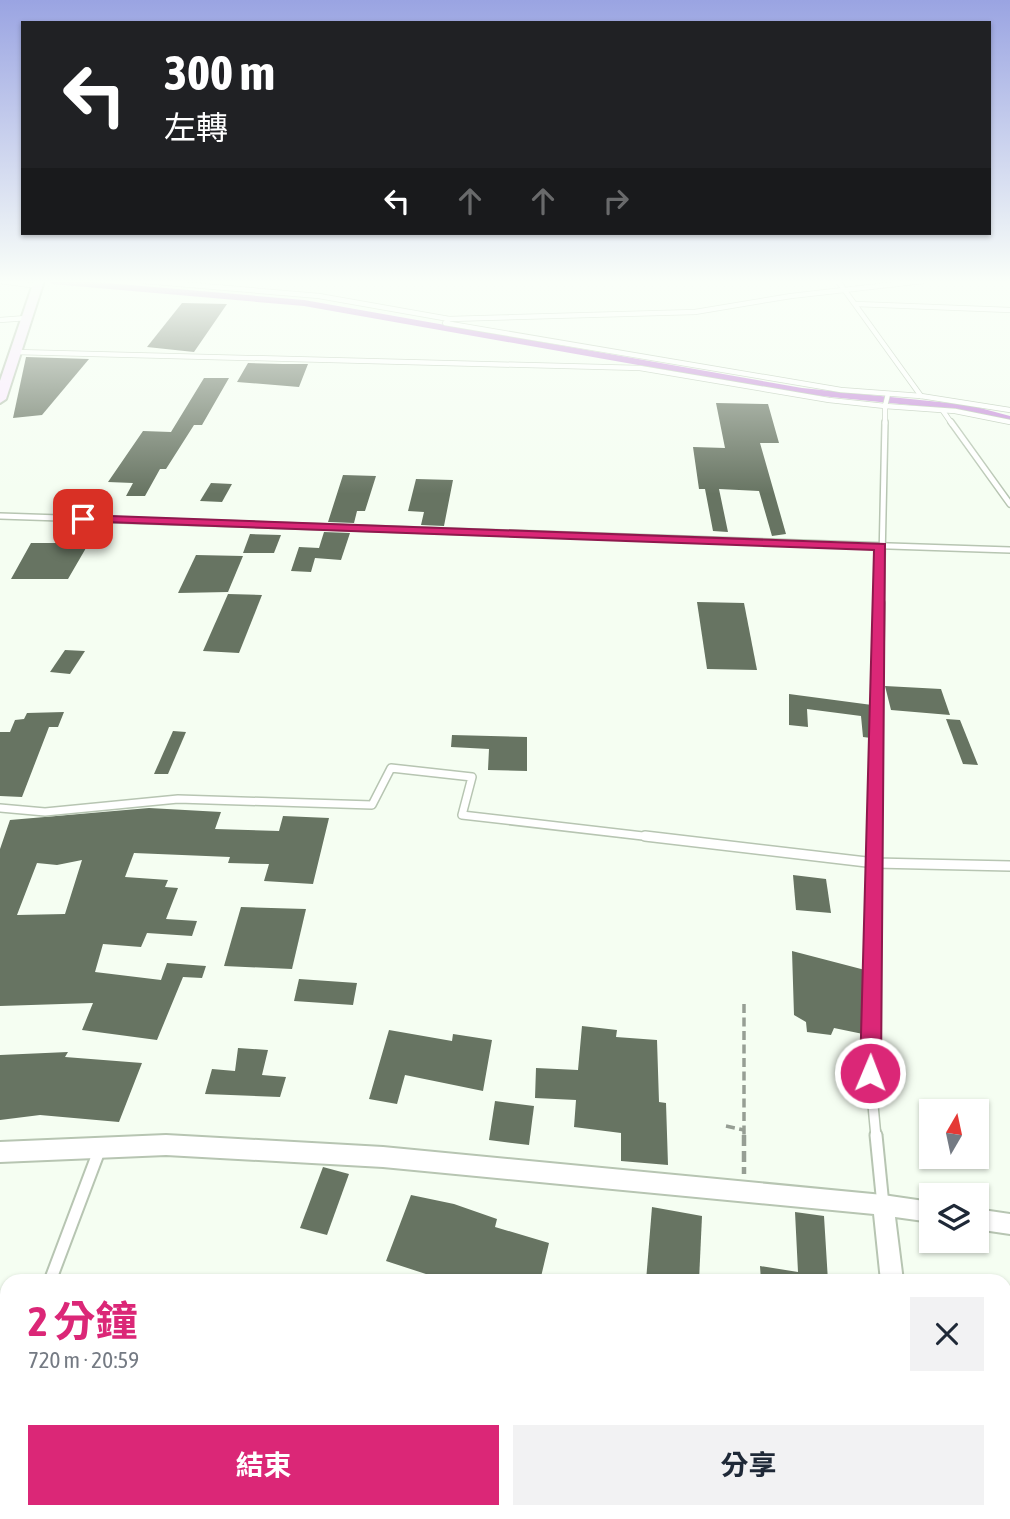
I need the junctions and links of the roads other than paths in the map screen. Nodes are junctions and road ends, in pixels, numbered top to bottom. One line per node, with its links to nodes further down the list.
1 (16, 352): 6 (main road); 7 (lane)
2 (615, 352): 4 (lane)
3 (890, 352): 5 (lane)
4 (888, 394): 5 (lane); 7 (lane)
5 (921, 396): 8 (lane)
6 (0, 399)
7 (885, 406): 9 (lane); 13 (lane)
8 (1010, 410)
9 (943, 411): 10 (lane); 11 (lane)
10 (1010, 422)
11 (1010, 505)
12 (0, 516): 13 (lane)
13 (880, 546): 14 (lane); 16 (lane)
14 (1010, 550)
15 (0, 808): 16 (lane)
16 (875, 863): 17 (lane); 20 (lane)
17 (1010, 866)
18 (100, 1148): 19 (street); 20 (street); 24 (lane)
19 (0, 1152)
20 (883, 1205): 21 (street); 25 (street)
21 (919, 1210)
22 (989, 1221): 23 (street)
23 (1010, 1224)
24 (53, 1274)
25 (891, 1274)

